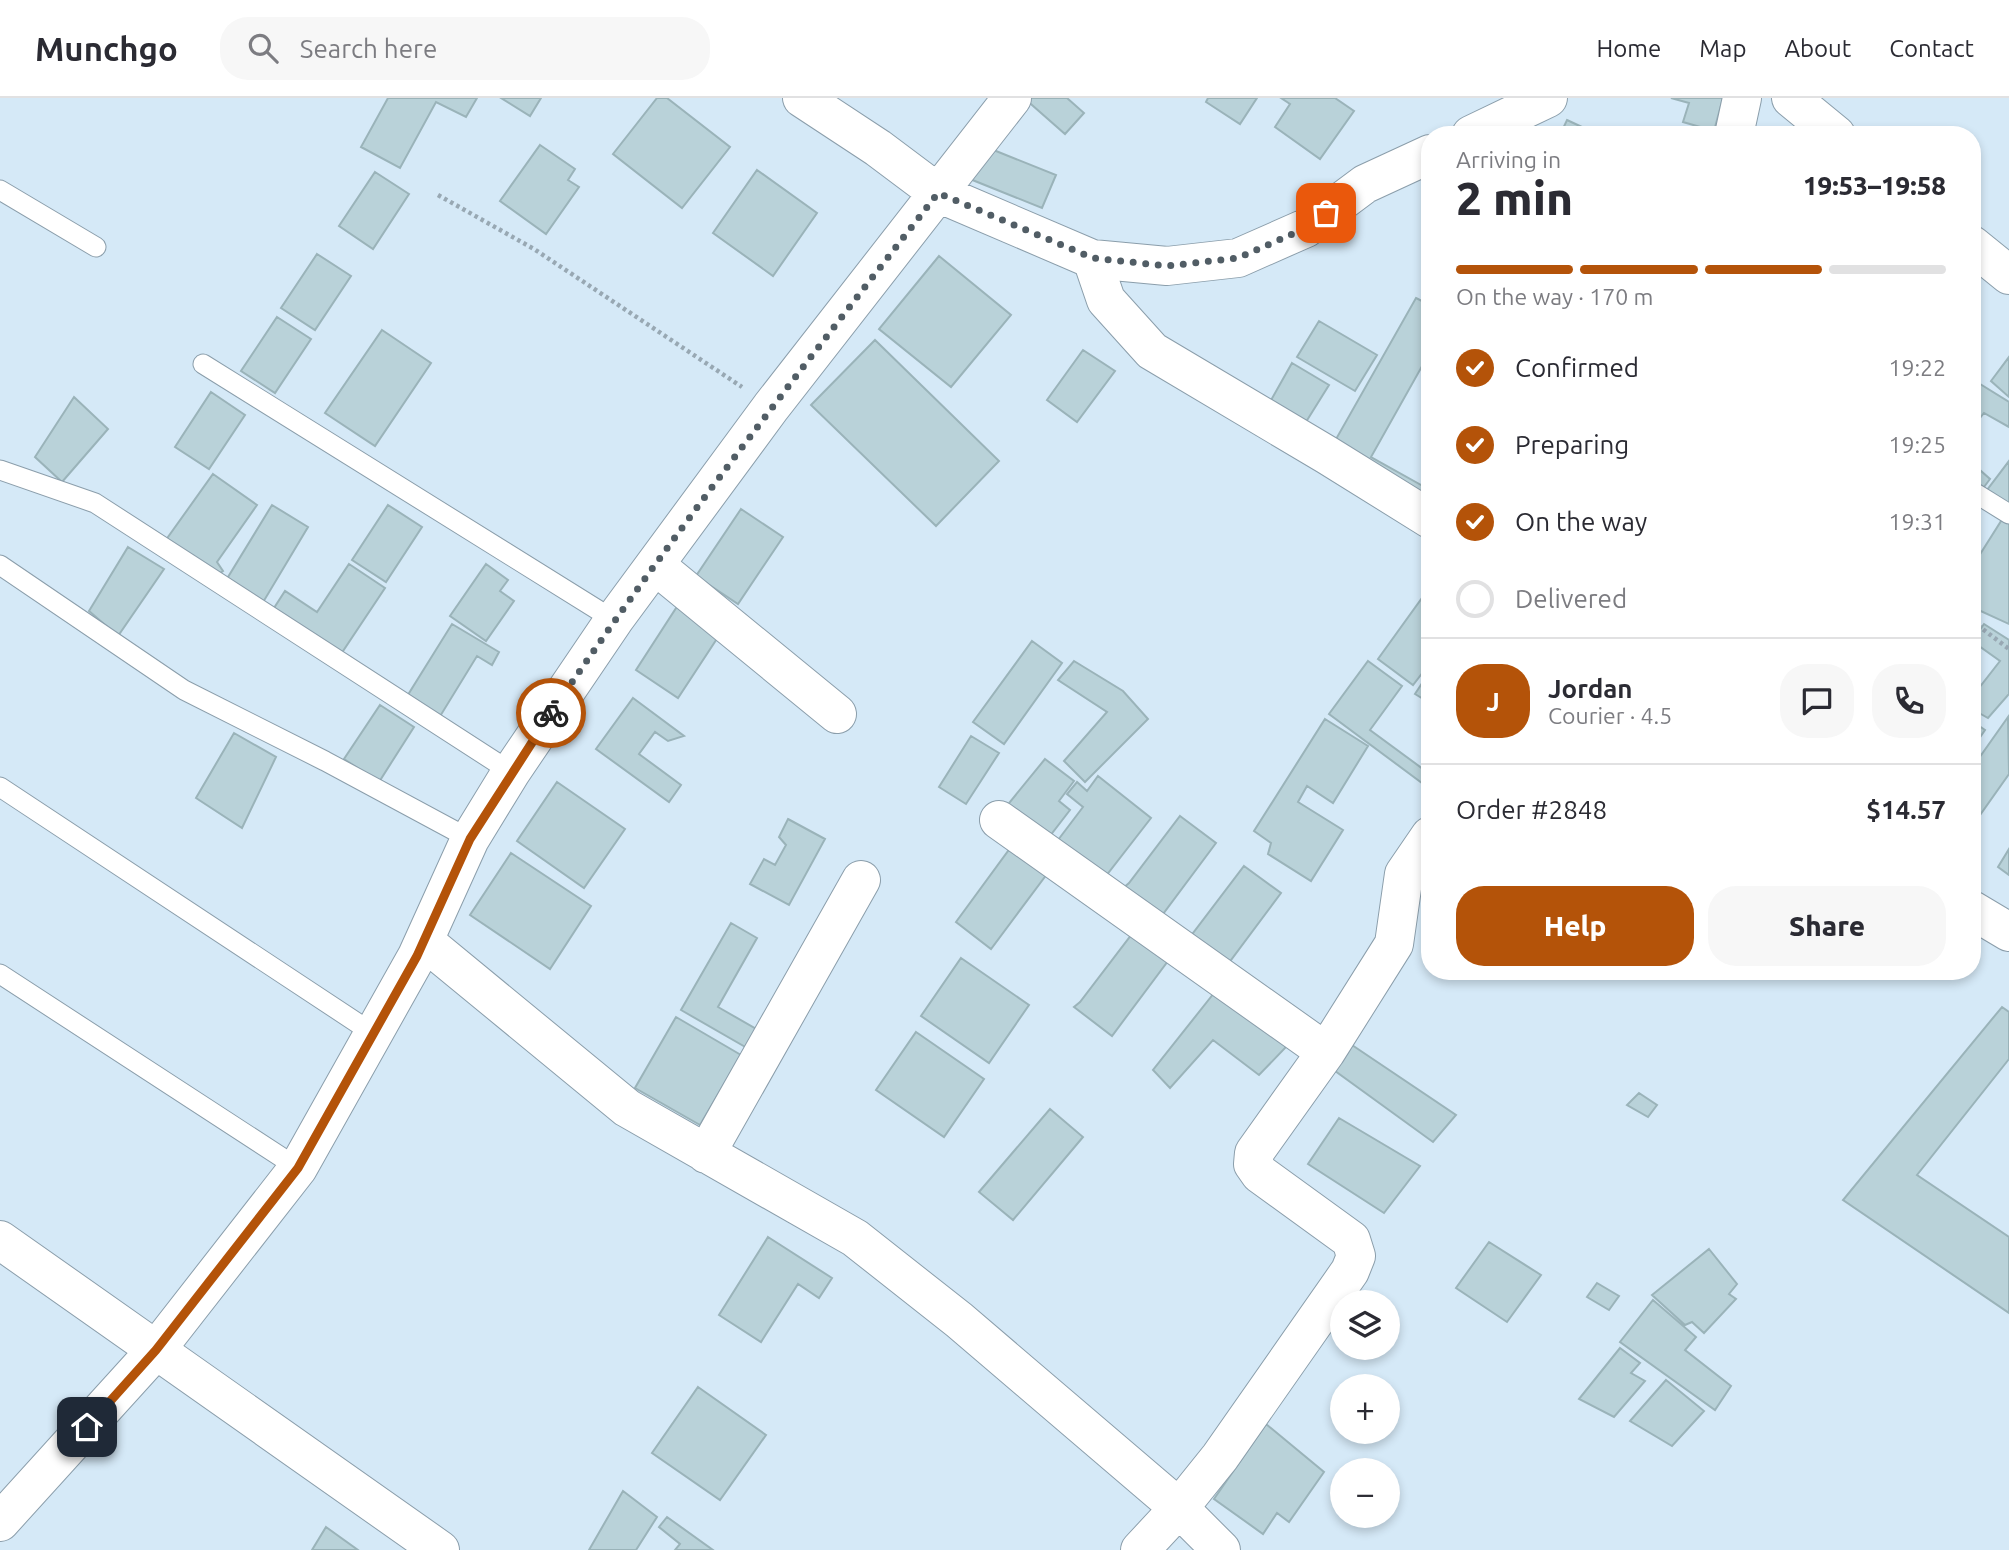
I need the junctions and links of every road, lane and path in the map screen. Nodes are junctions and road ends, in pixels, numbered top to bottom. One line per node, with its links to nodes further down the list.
1 (802, 98): 11 (street)
2 (1012, 98): 11 (street)
3 (1548, 98): 6 (street)
4 (1742, 98): 7 (street)
5 (1791, 98): 8 (street)
6 (1490, 126)
7 (1736, 126)
8 (1825, 126)
9 (1421, 158): 15 (street)
10 (0, 190): 13 (lane)
11 (938, 193): 15 (street); 18 (street)
12 (438, 195): 18 (path)
13 (96, 247)
14 (1981, 252): 16 (street)
15 (1093, 258): 21 (street)
16 (2009, 275)
17 (202, 364): 25 (lane)
18 (771, 407): 24 (street)
19 (0, 470): 29 (lane)
20 (1981, 497): 22 (lane)
21 (1421, 513)
22 (2009, 514)
23 (0, 565): 32 (lane)
24 (655, 565): 25 (street); 28 (street)
25 (614, 620): 29 (street)
26 (1981, 628): 27 (path)
27 (2009, 649)
28 (837, 714)
29 (511, 772): 32 (street)
30 (0, 787): 39 (lane)
31 (999, 820): 40 (street)
32 (470, 839): 37 (street)
33 (1421, 849): 40 (street)
34 (861, 880): 41 (street)
35 (1981, 915): 36 (street)
36 (2009, 932)
37 (424, 941): 39 (street); 41 (street)
38 (0, 974): 42 (lane)
39 (374, 1034): 42 (street)
40 (1326, 1052): 45 (street)
41 (706, 1154): 45 (street)
42 (298, 1168): 44 (street)
43 (0, 1240): 44 (street)
44 (156, 1350): 46 (street); 47 (street)
45 (1179, 1508): 48 (street); 49 (street)
46 (0, 1522)
47 (440, 1550)
48 (1140, 1550)
49 (1221, 1550)

